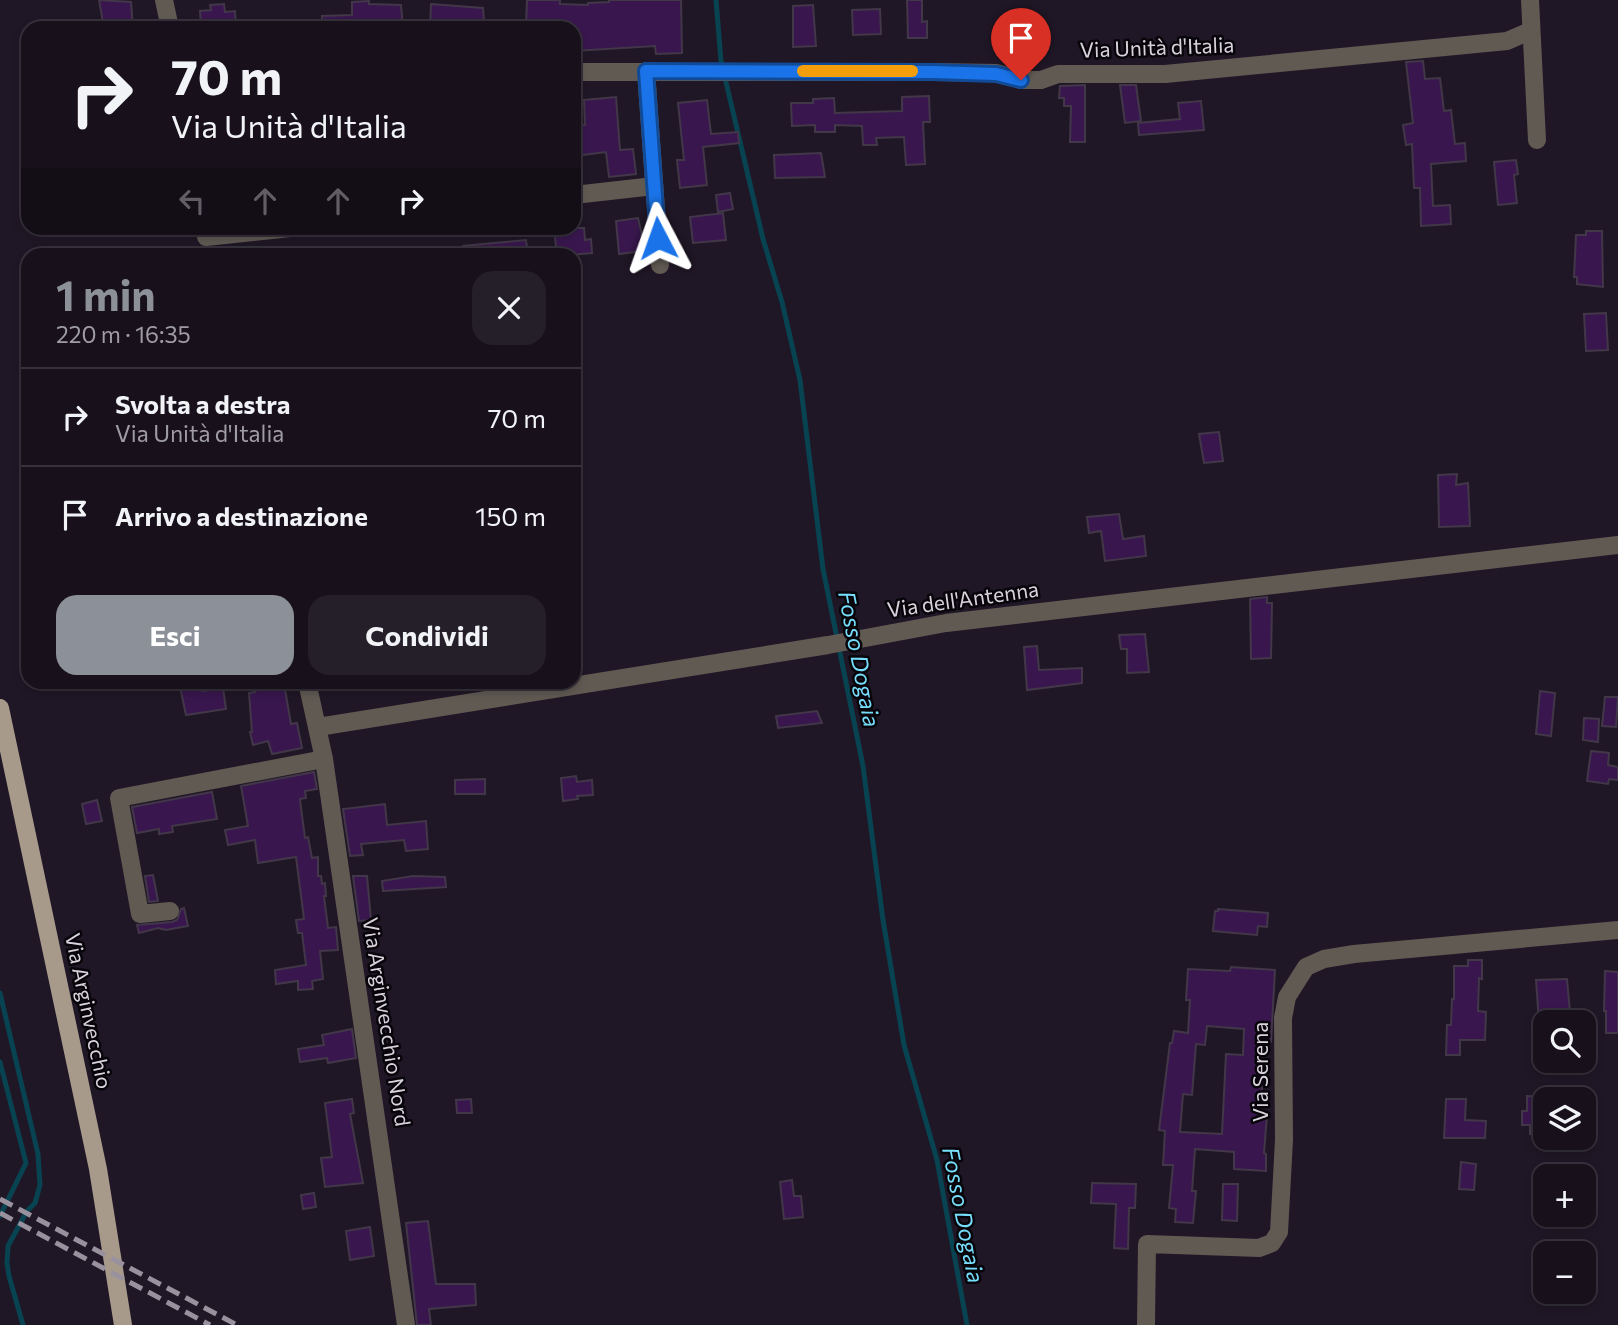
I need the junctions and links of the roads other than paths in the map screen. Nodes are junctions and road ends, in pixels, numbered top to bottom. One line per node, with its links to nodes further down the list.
1 (164, 0): 3 (street)
2 (1530, 0): 4 (street)
3 (168, 21)
4 (1530, 30): 5 (street, Via Unità d'Italia); 7 (street)
5 (646, 71): 6 (street, Via Unità d'Italia); 8 (street)
6 (581, 72)
7 (1536, 141)
8 (654, 186): 9 (street); 10 (street)
9 (581, 194)
10 (660, 264)
11 (1618, 545): 12 (street, Via dell'Antenna)
12 (581, 685)
13 (309, 689): 16 (street, Via Arginvecchio Nord)
14 (554, 689): 16 (street, Via dell'Antenna)
15 (0, 708): 20 (main road, Via Arginvecchio)
16 (318, 727): 17 (street, Via Arginvecchio Nord)
17 (324, 758): 18 (street); 21 (street, Via Arginvecchio Nord)
18 (170, 911)
19 (1618, 930): 22 (street, Via Serena)
20 (123, 1325)
21 (406, 1325)
22 (1146, 1325)

